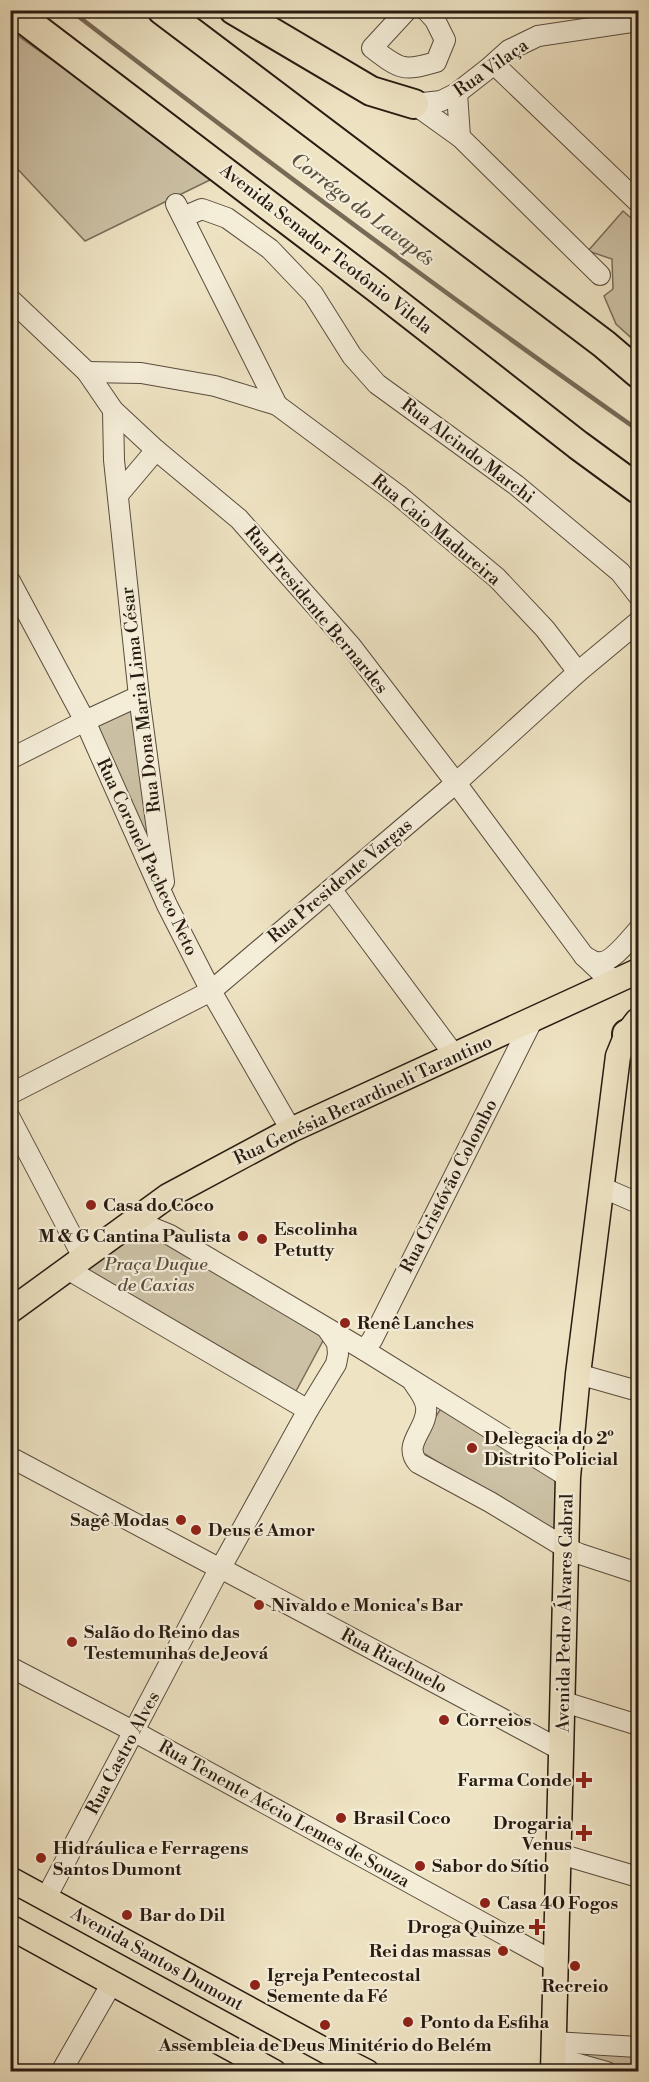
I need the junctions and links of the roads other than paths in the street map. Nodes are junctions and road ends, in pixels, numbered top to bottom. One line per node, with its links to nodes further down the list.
1 (12, 10): 20 (highway, Avenida Senador Teotônio Vilela)
2 (162, 10): 16 (highway)
3 (234, 10): 9 (highway)
4 (407, 10): 5 (street)
5 (426, 10)
6 (639, 21): 7 (street, Rua Vilaça)
7 (494, 64): 8 (street, Rua Vilaça); 11 (street)
8 (457, 93): 9 (street, Rua Vilaça); 10 (street)
9 (414, 104): 10 (street)
10 (460, 137): 13 (street)
11 (639, 202)
12 (180, 211): 17 (street, Rua Caio Madureira); 23 (street, Rua Alcindo Marchi)
13 (600, 275)
14 (10, 299): 15 (street, Rua Presidente Bernardes)
15 (87, 372): 17 (street, Rua Caio Madureira); 18 (street, Rua Presidente Bernardes)
16 (639, 373)
17 (277, 405): 25 (street, Rua Caio Madureira)
18 (112, 410): 19 (street, Rua Presidente Bernardes); 21 (street, Rua Dona Maria Lima César)
19 (156, 450): 21 (street); 29 (street, Rua Presidente Bernardes)
20 (639, 489)
21 (118, 495): 26 (street, Rua Dona Maria Lima César)
22 (10, 581): 27 (street, Rua Coronel Pacheco Neto)
23 (639, 595)
24 (639, 622): 25 (street, Rua Presidente Vargas)
25 (578, 672): 29 (street, Rua Presidente Vargas)
26 (139, 696): 27 (street); 31 (street, Rua Dona Maria Lima César)
27 (85, 721): 28 (street); 31 (street, Rua Coronel Pacheco Neto)
28 (10, 759)
29 (456, 783): 30 (street, Rua Presidente Vargas); 33 (street, Rua Presidente Bernardes)
30 (331, 889): 35 (street, Rua Presidente Vargas); 39 (street)
31 (167, 905): 35 (street, Rua Coronel Pacheco Neto)
32 (639, 930): 33 (street)
33 (584, 956): 34 (street, Rua Presidente Bernardes); 36 (street)
34 (629, 976): 36 (main road, Rua Genésia Berardineli Tarantino)
35 (211, 991): 40 (street, Rua Presidente Vargas); 42 (street, Rua Coronel Pacheco Neto)
36 (585, 995): 37 (main road, Rua Genésia Berardineli Tarantino)
37 (532, 1021): 39 (main road, Rua Genésia Berardineli Tarantino); 49 (street, Rua Cristóvão Colombo)
38 (635, 1028): 43 (main road, Avenida Pedro Álvares Cabral)
39 (455, 1056): 42 (main road, Rua Genésia Berardineli Tarantino)
40 (10, 1094)
41 (10, 1118): 46 (street)
42 (291, 1130): 45 (main road, Rua Genésia Berardineli Tarantino)
43 (601, 1187): 44 (street); 50 (main road, Avenida Pedro Álvares Cabral)
44 (639, 1203)
45 (124, 1228): 46 (main road, Rua Genésia Berardineli Tarantino); 48 (street)
46 (76, 1264): 47 (main road, Rua Genésia Berardineli Tarantino); 53 (street)
47 (10, 1311)
48 (328, 1330): 49 (street); 53 (street, Rua Castro Alves)
49 (364, 1350): 51 (street)
50 (578, 1374): 52 (street); 57 (main road, Avenida Pedro Álvares Cabral)
51 (411, 1380): 54 (street); 55 (street)
52 (639, 1391)
53 (308, 1410): 59 (street, Rua Castro Alves)
54 (460, 1410): 55 (street); 57 (street)
55 (425, 1421): 58 (street)
56 (10, 1457): 59 (street, Rua Riachuelo)
57 (568, 1477): 58 (main road, Avenida Pedro Álvares Cabral)
58 (566, 1548): 60 (street); 62 (main road, Avenida Pedro Álvares Cabral)
59 (220, 1568): 64 (street, Rua Castro Alves); 65 (street, Rua Riachuelo)
60 (639, 1573)
61 (10, 1667): 64 (street, Rua Tenente Aécio Lemes de Souza)
62 (561, 1701): 63 (street); 65 (main road, Avenida Pedro Álvares Cabral)
63 (639, 1725)
64 (135, 1732): 69 (street, Rua Castro Alves); 71 (street, Rua Tenente Aécio Lemes de Souza)
65 (561, 1750): 66 (main road, Avenida Pedro Álvares Cabral)
66 (560, 1854): 67 (street); 71 (main road, Avenida Pedro Álvares Cabral)
67 (639, 1877)
68 (10, 1879): 69 (main road, Avenida Santos Dumont)
69 (46, 1898): 75 (main road, Avenida Santos Dumont)
70 (10, 1927): 72 (main road)
71 (556, 1963): 74 (main road, Avenida Pedro Álvares Cabral)
72 (112, 1983): 76 (main road); 77 (street)
73 (639, 2047): 74 (street)
74 (554, 2057): 80 (street)
75 (326, 2061): 79 (main road, Avenida Santos Dumont)
76 (266, 2067): 78 (main road)
77 (61, 2072)
78 (285, 2072)
79 (367, 2072)
80 (607, 2072)

